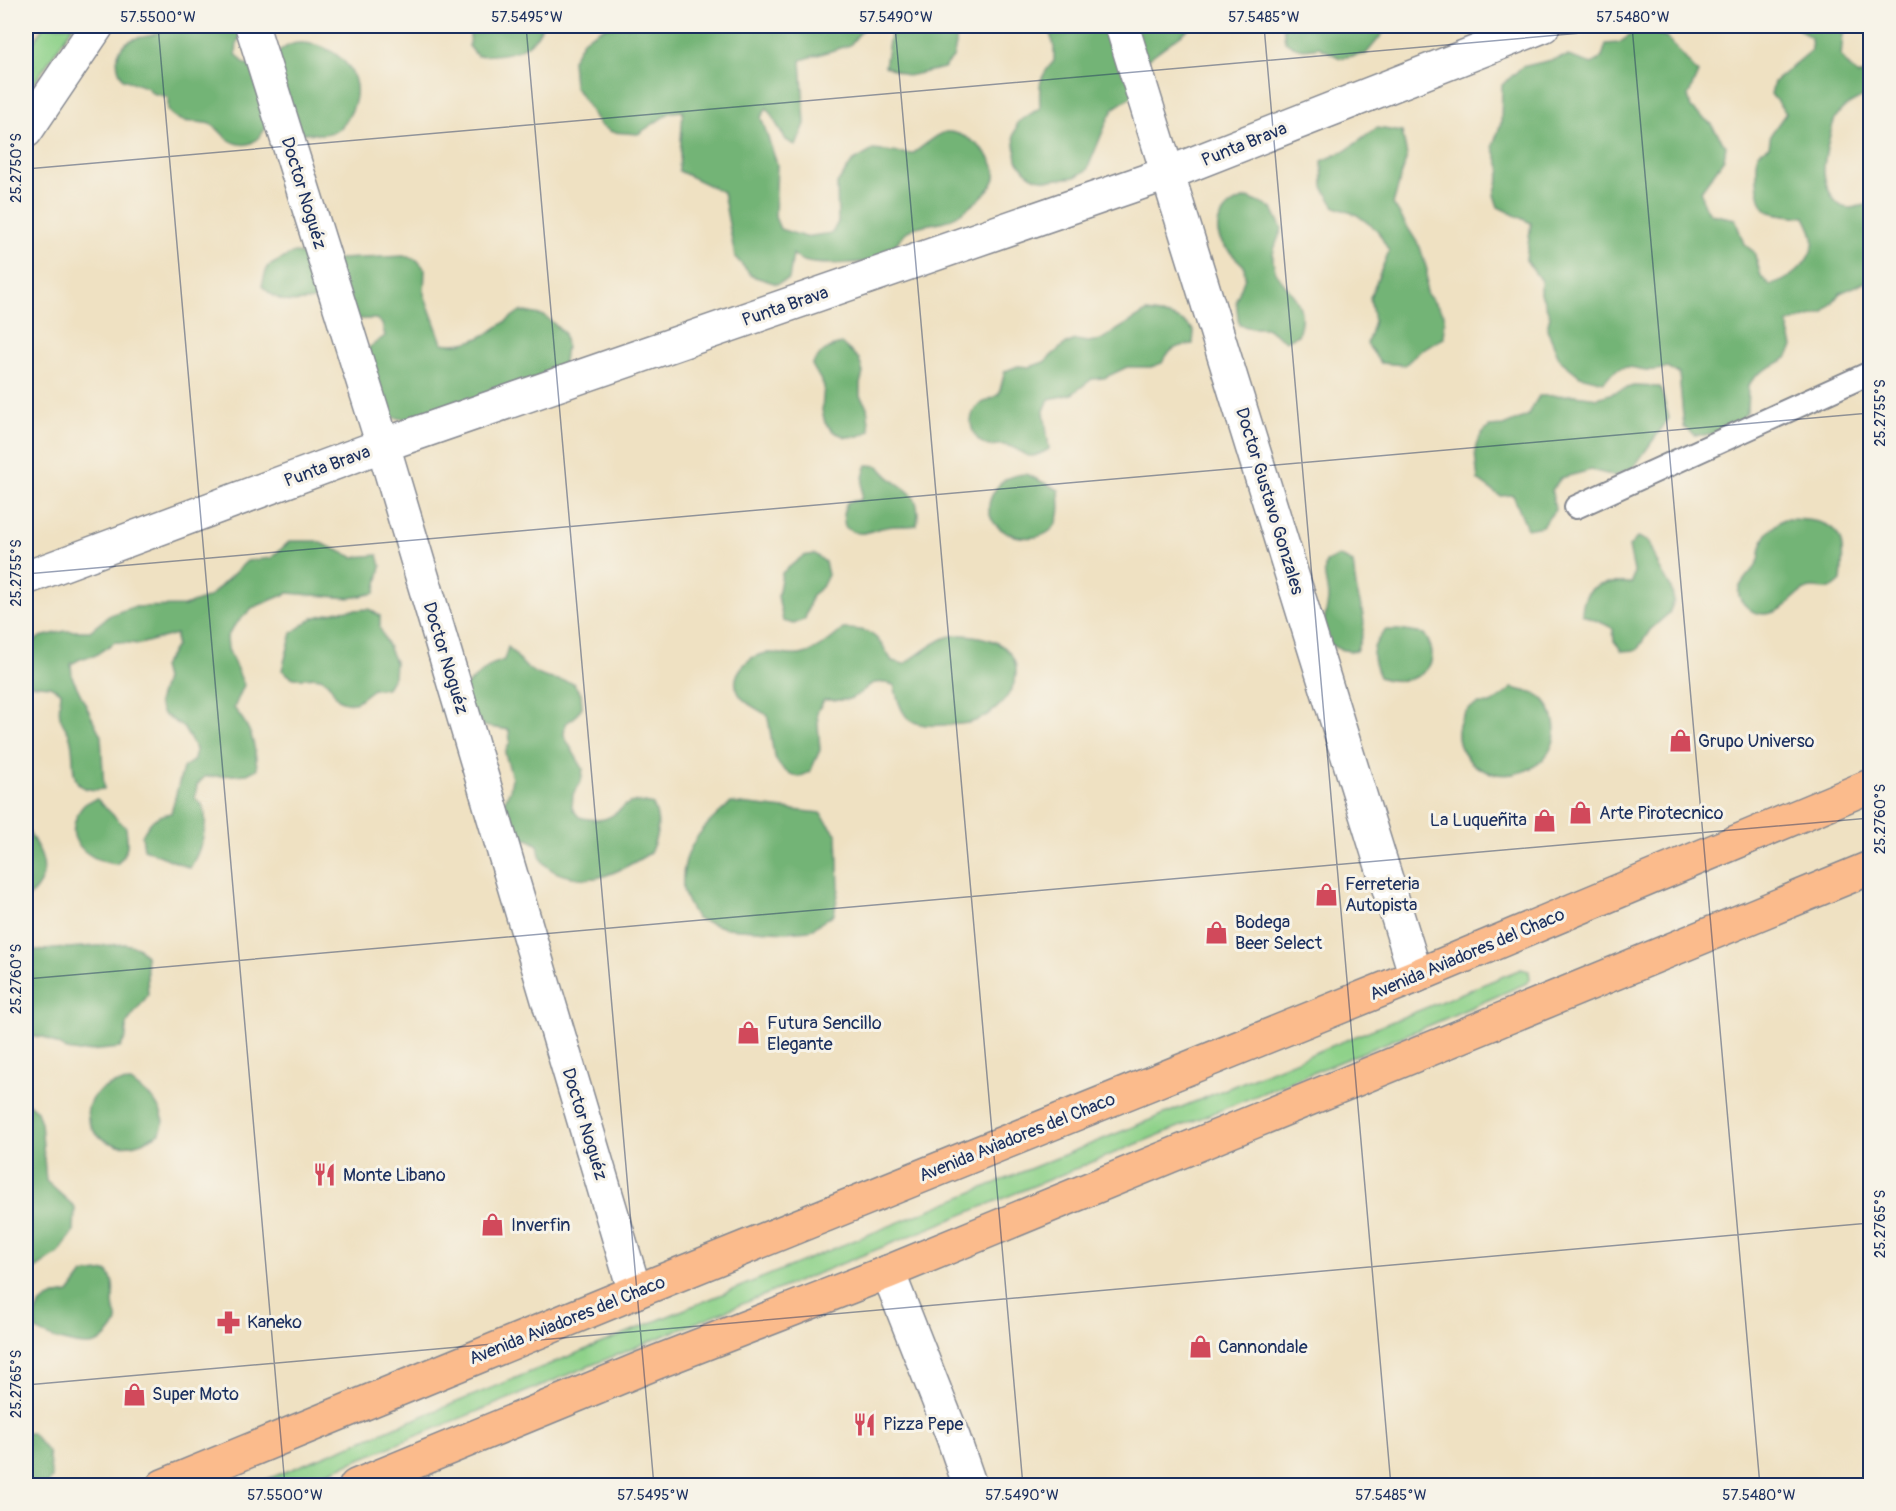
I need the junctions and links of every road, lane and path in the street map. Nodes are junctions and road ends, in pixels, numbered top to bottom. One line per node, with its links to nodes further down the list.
1 (97, 26): 5 (street)
2 (252, 26): 8 (street, Doctor Noguéz)
3 (1122, 26): 6 (street, Doctor Gustavo Gonzales)
4 (1542, 26): 6 (street, Punta Brava)
5 (26, 131)
6 (1169, 173): 8 (street, Punta Brava); 13 (street, Doctor Gustavo Gonzales)
7 (1870, 374): 9 (lane)
8 (383, 445): 10 (street, Punta Brava); 15 (street, Doctor Noguéz)
9 (1576, 507)
10 (26, 578)
11 (1870, 786): 13 (highway, Avenida Aviadores del Chaco)
12 (1870, 868): 14 (highway)
13 (1416, 976): 15 (highway, Avenida Aviadores del Chaco)
14 (888, 1272): 17 (highway); 18 (street)
15 (635, 1292): 16 (highway, Avenida Aviadores del Chaco)
16 (162, 1485)
17 (356, 1485)
18 (970, 1485)

